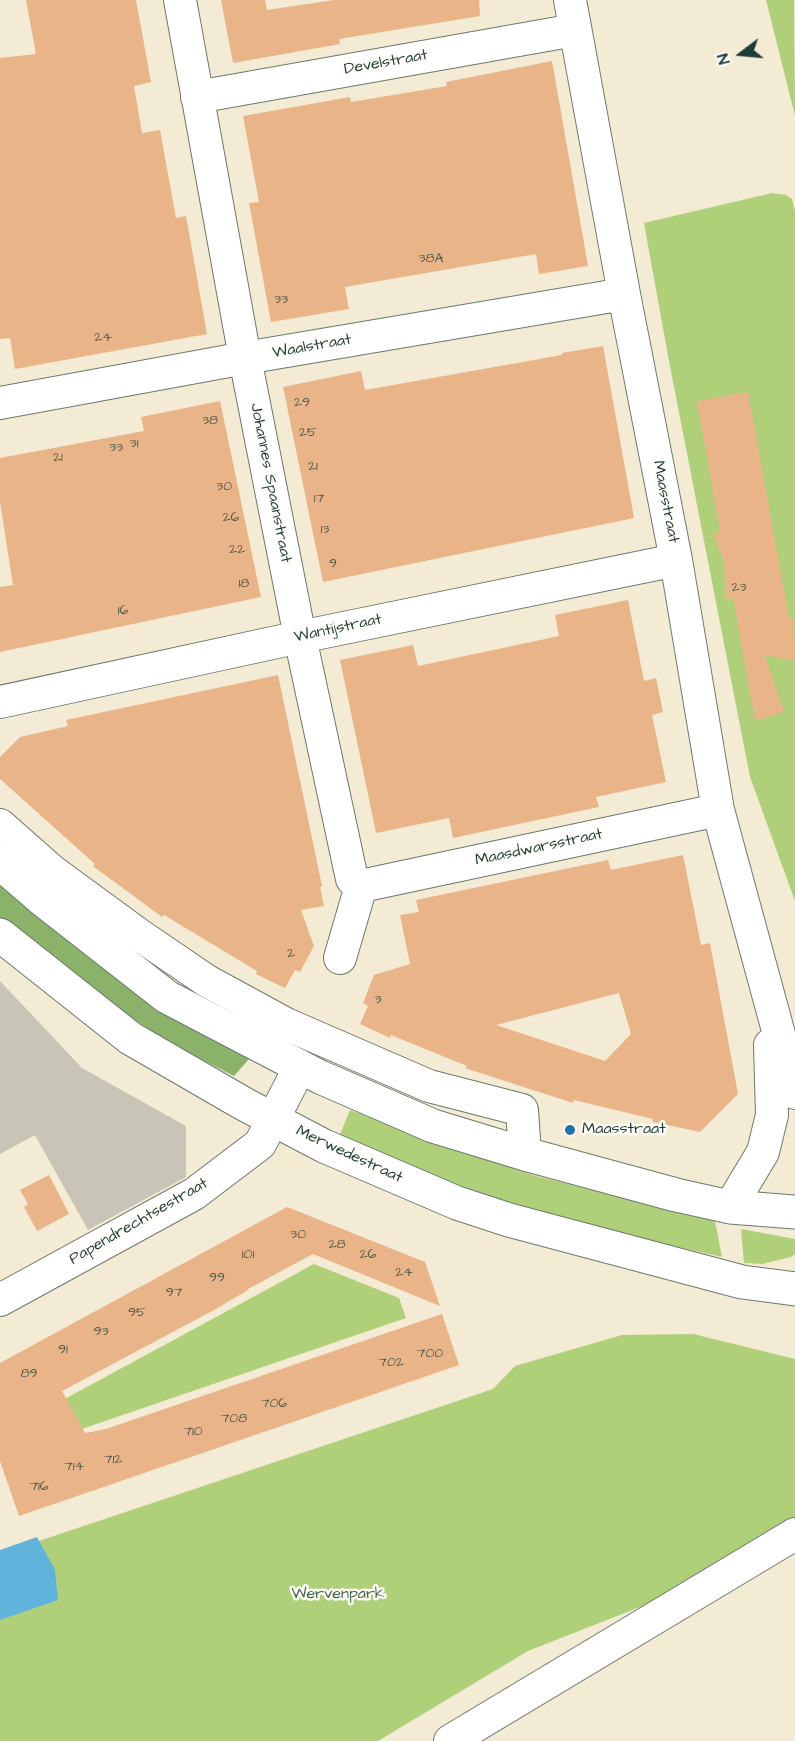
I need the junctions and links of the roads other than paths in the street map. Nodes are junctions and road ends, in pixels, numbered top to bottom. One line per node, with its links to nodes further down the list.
1 (180, 0): 3 (street, Johannes Spaanstraat)
2 (573, 15): 3 (street, Develstraat); 4 (street, Maasstraat)
3 (197, 97): 5 (street, Johannes Spaanstraat)
4 (624, 294): 5 (street, Waalstraat); 7 (street, Maasstraat)
5 (245, 358): 6 (street, Waalstraat); 8 (street, Johannes Spaanstraat)
6 (0, 403)
7 (676, 560): 8 (street, Wantijstraat); 10 (street, Maasstraat)
8 (300, 637): 9 (street, Wantijstraat); 13 (street, Johannes Spaanstraat)
9 (0, 702)
10 (717, 810): 13 (street, Maasdwarsstraat); 16 (street, Maasstraat)
11 (0, 825): 20 (street)
12 (0, 862): 17 (main road)
13 (362, 886): 15 (street)
14 (0, 935): 19 (main road, Merwedestraat)
15 (340, 958)
16 (769, 1002): 18 (street, Maasstraat); 21 (street, Maasstraat)
17 (300, 1067): 19 (street, Papendrechtsestraat); 20 (main road)
18 (795, 1093)
19 (273, 1119): 24 (main road, Merwedestraat); 26 (street, Papendrechtsestraat)
20 (525, 1155): 21 (main road)
21 (730, 1207): 22 (main road)
22 (795, 1212)
23 (795, 1267): 24 (main road)
24 (742, 1282): 25 (main road, Merwedestraat)
25 (795, 1288)
26 (0, 1300)
27 (795, 1534): 28 (street)
28 (450, 1741)

